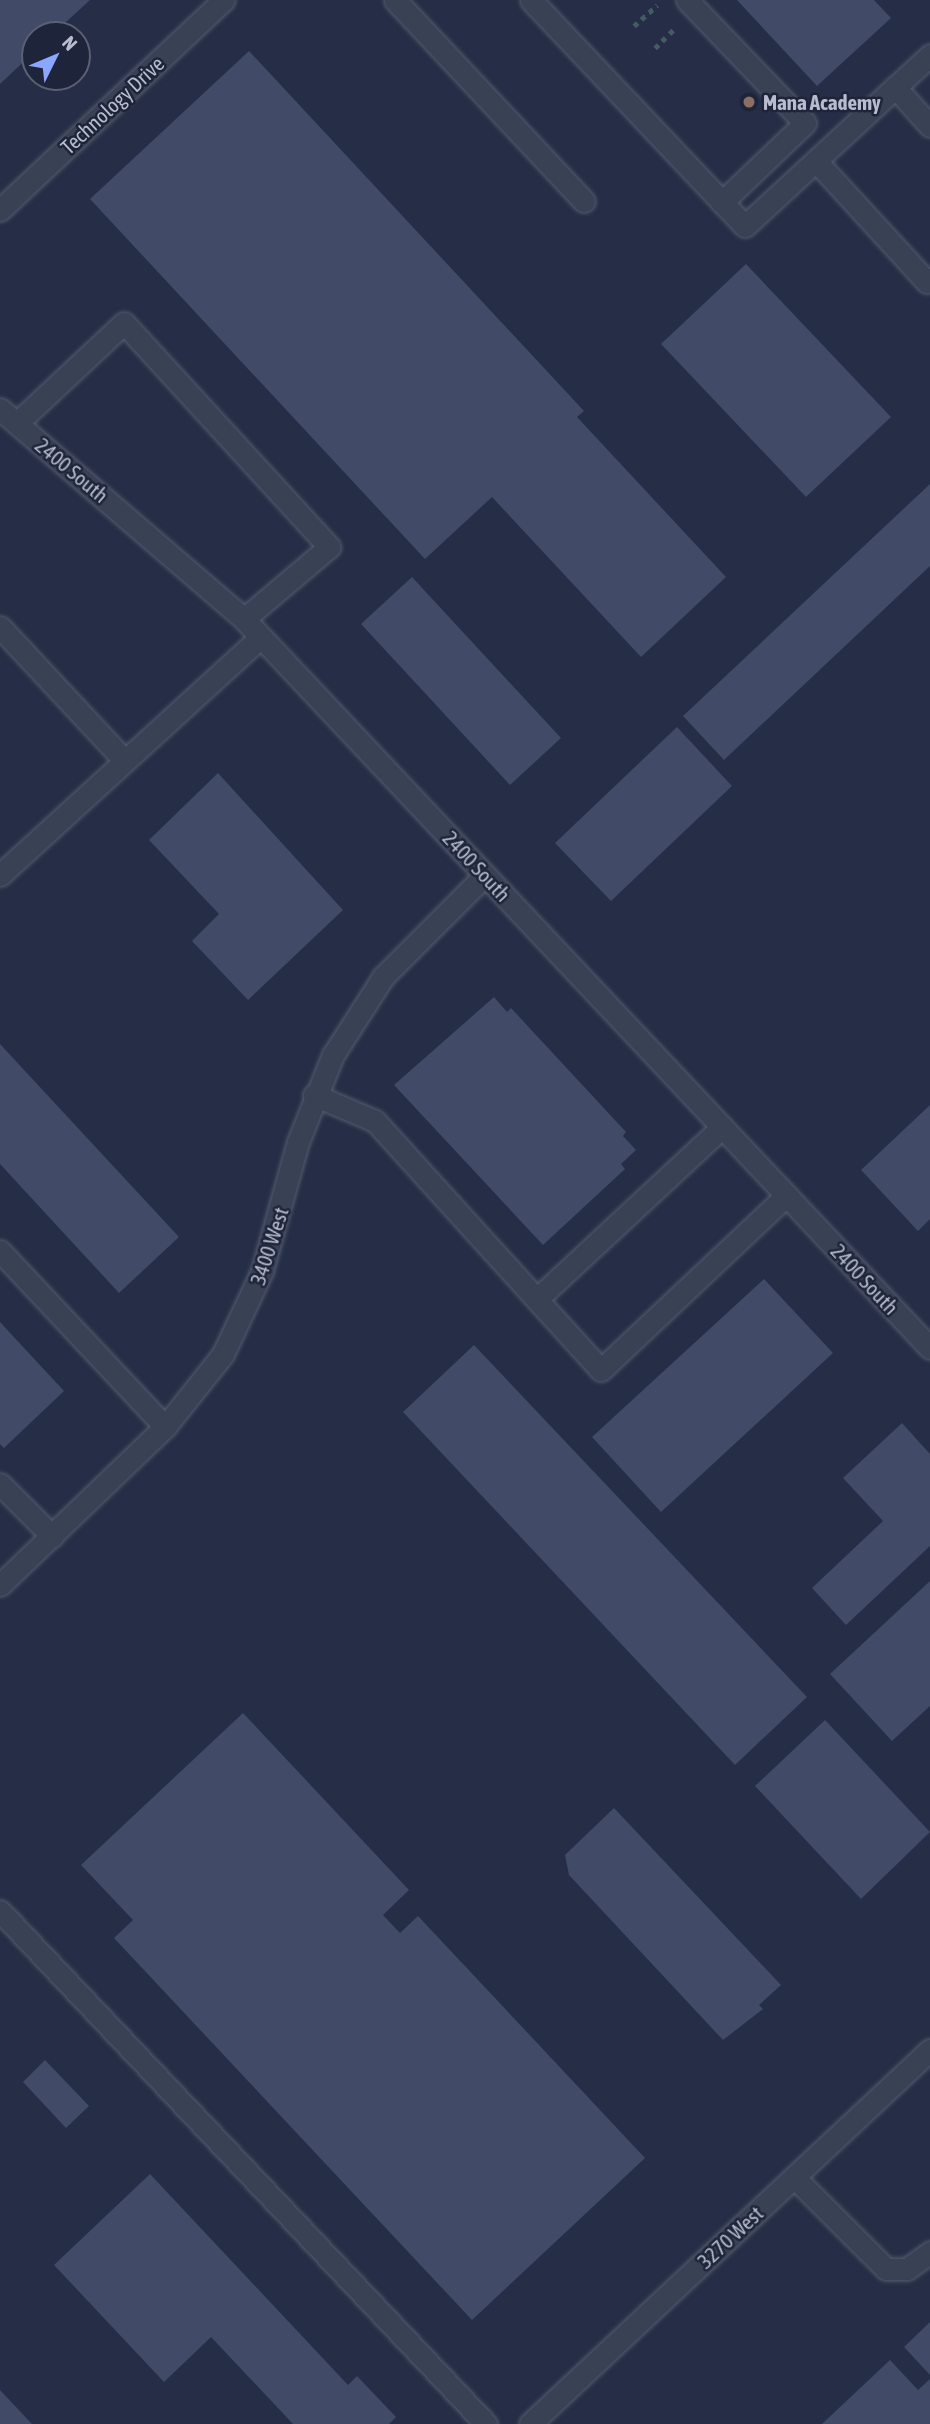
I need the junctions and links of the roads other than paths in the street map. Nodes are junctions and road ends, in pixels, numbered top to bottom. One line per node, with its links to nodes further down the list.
1 (225, 0): 11 (street, Technology Drive)
2 (395, 0): 9 (street)
3 (531, 0): 10 (street)
4 (687, 0): 10 (street)
5 (930, 55): 6 (street)
6 (895, 88): 7 (street); 8 (street)
7 (930, 126)
8 (816, 161): 10 (street); 12 (street)
9 (584, 201)
10 (722, 202)
11 (0, 210)
12 (930, 279)
13 (0, 409): 14 (street, 2400 South)
14 (17, 423): 15 (street, 2400 South); 15 (street)
15 (244, 619): 17 (street, 2400 South)
16 (0, 627): 18 (street)
17 (261, 637): 18 (street); 20 (street, 2400 South)
18 (124, 760): 19 (street)
19 (0, 875)
20 (485, 875): 21 (street, 3400 West); 22 (street, 2400 South)
21 (314, 1095): 25 (street); 27 (street, 3400 West)
22 (722, 1127): 23 (street, 2400 South); 25 (street)
23 (787, 1195): 25 (street); 26 (street, 2400 South)
24 (0, 1251): 27 (street)
25 (537, 1299)
26 (930, 1348)
27 (164, 1427): 29 (street, 3400 West)
28 (0, 1484): 29 (street)
29 (52, 1536): 30 (street, 3400 West)
30 (0, 1585)
31 (0, 1911): 35 (street)
32 (930, 2050): 33 (street, 3270 West)
33 (794, 2177): 34 (street); 36 (street, 3270 West)
34 (930, 2252)
35 (486, 2424)
36 (530, 2424)

